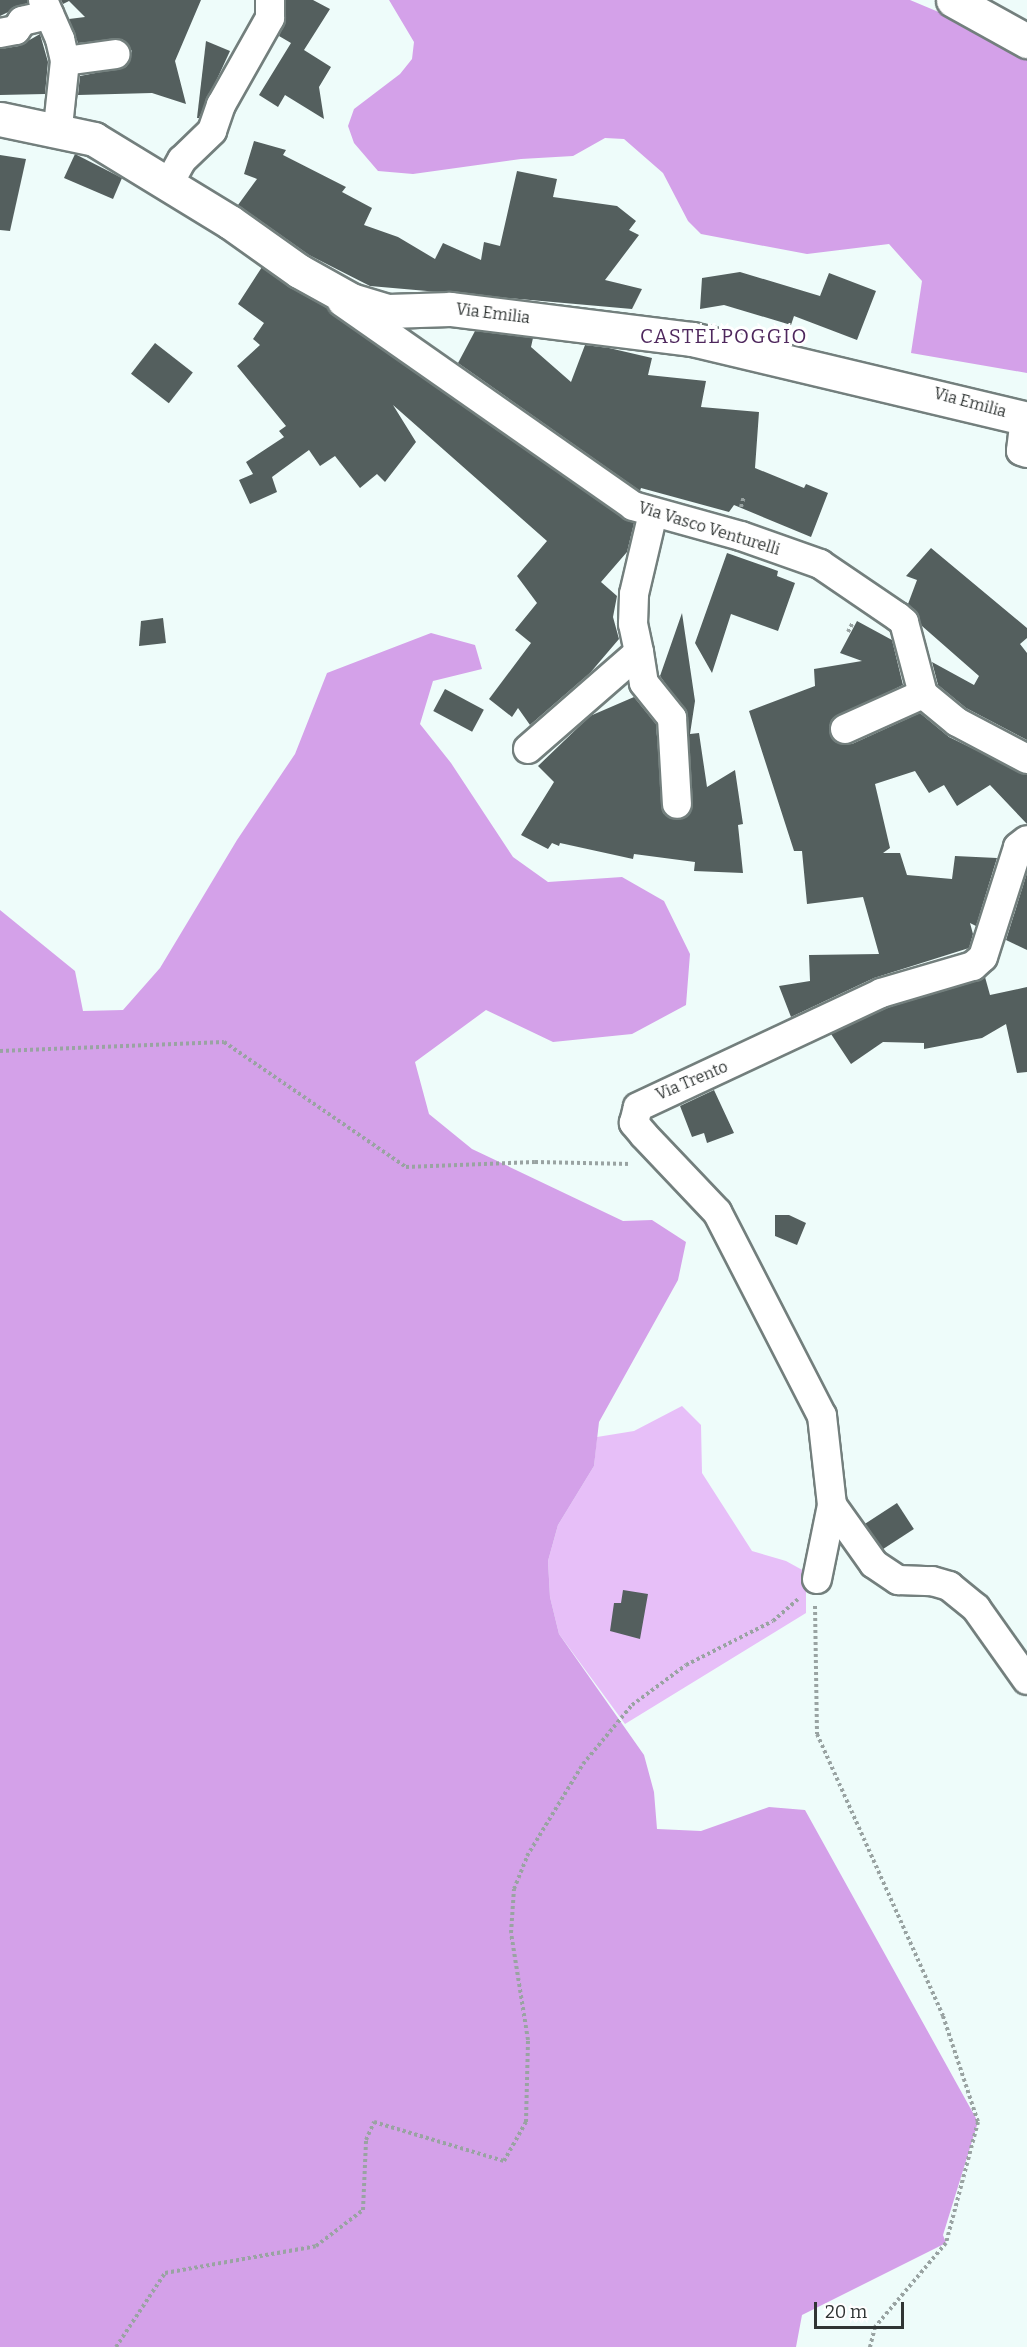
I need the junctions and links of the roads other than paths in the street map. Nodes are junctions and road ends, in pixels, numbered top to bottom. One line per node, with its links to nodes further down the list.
1 (270, 0): 10 (street)
2 (953, 0): 5 (main road)
3 (46, 8): 4 (street); 7 (street)
4 (0, 33)
5 (1027, 41)
6 (116, 54): 7 (street)
7 (65, 61): 9 (street)
8 (0, 119): 9 (main road, Via Emilia)
9 (52, 133): 10 (main road, Via Emilia)
10 (168, 185): 11 (main road, Via Emilia)
11 (299, 271): 12 (main road, Via Emilia); 14 (street, Via Vasco Venturelli)
12 (1026, 418): 13 (street)
13 (1027, 453)
14 (653, 513): 15 (street); 16 (street, Via Vasco Venturelli)
15 (639, 652): 18 (street); 20 (street)
16 (923, 694): 17 (street); 19 (street)
17 (845, 729)
18 (528, 749)
19 (1027, 759)
20 (677, 804)
21 (1027, 840): 22 (street, Via Trento)
22 (832, 1505): 23 (street, Via Trento); 24 (street, Via Trento)
23 (817, 1579)
24 (1027, 1680)

